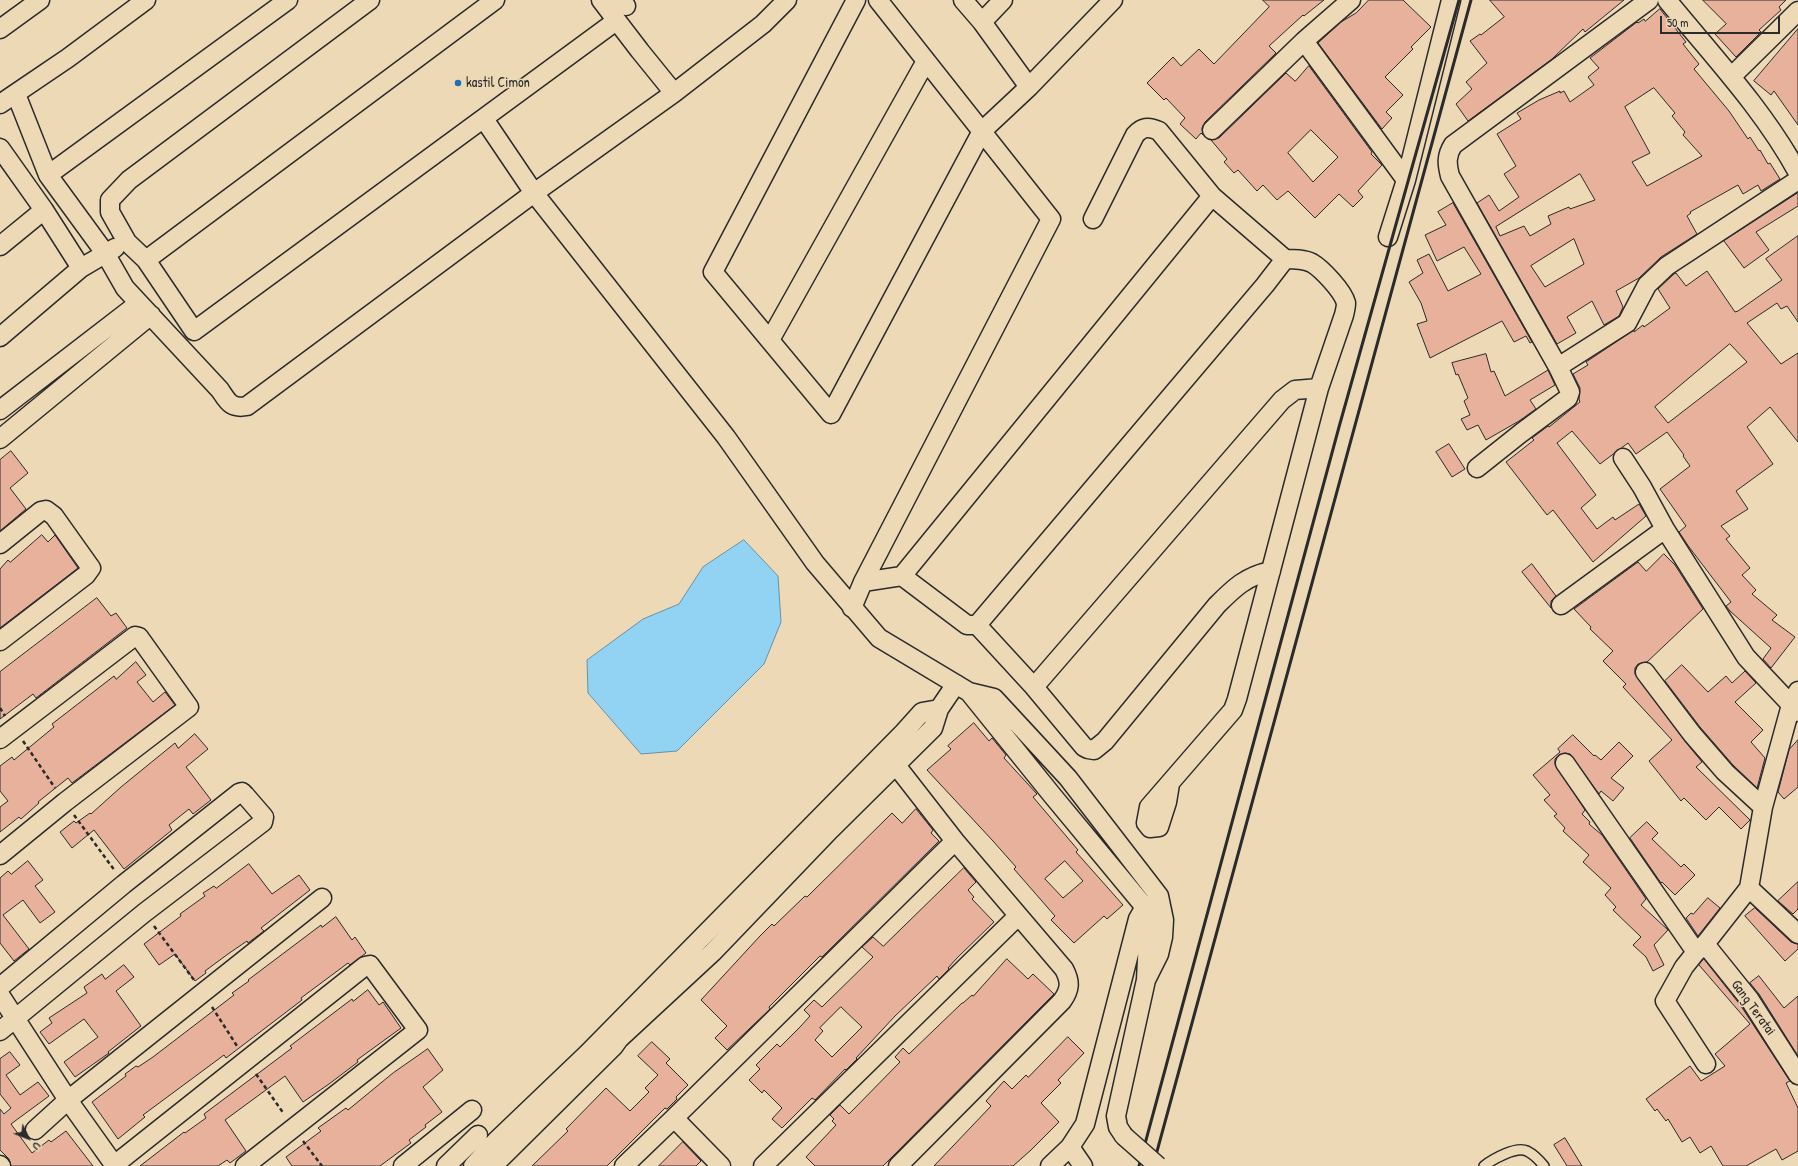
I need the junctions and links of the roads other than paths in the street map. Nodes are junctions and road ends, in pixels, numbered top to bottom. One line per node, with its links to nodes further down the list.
1 (40, 0): 20 (street)
2 (146, 0): 26 (street)
3 (288, 0): 33 (street)
4 (370, 0): 41 (street)
5 (495, 0): 45 (street)
6 (601, 0): 18 (street)
7 (787, 0): 25 (street)
8 (856, 0): 49 (street)
9 (878, 0): 22 (street)
10 (963, 0): 19 (street)
11 (1003, 0): 19 (street)
12 (1113, 0): 24 (street)
13 (1351, 0): 21 (street)
14 (1451, 0): 34 (street)
15 (1649, 0): 50 (street)
16 (1667, 0): 23 (street)
17 (1798, 11): 23 (street)
18 (616, 21): 25 (street); 28 (street)
19 (982, 22): 24 (street)
20 (0, 29)
21 (1304, 41): 29 (street); 34 (street)
22 (926, 61): 30 (street); 49 (street)
23 (1731, 77): 32 (street)
24 (1029, 87): 30 (street)
25 (674, 93): 36 (street)
26 (16, 94): 27 (street); 33 (street)
27 (0, 104)
28 (484, 119): 36 (street); 45 (street)
29 (1212, 130)
30 (982, 131): 49 (street); 61 (street)
31 (0, 148): 38 (street)
32 (1798, 173)
33 (48, 175): 43 (street)
34 (1406, 180): 40 (street)
35 (1798, 180): 50 (street)
36 (534, 193): 47 (street); 63 (street)
37 (1212, 196): 39 (street); 44 (street); 60 (street)
38 (44, 210): 42 (street); 46 (street)
39 (1093, 219)
40 (1388, 237)
41 (127, 242): 43 (street); 45 (street)
42 (0, 246)
43 (105, 253): 46 (street); 47 (street)
44 (1285, 259): 51 (street); 64 (street)
45 (146, 260)
46 (81, 268): 48 (street)
47 (145, 309): 52 (street); 53 (street)
48 (0, 337)
49 (770, 340)
50 (1558, 367): 56 (street)
51 (1320, 388): 59 (street); 67 (street)
52 (2, 408): 53 (street)
53 (17, 426): 54 (street)
54 (1, 436)
55 (1623, 458): 57 (street)
56 (1477, 468)
57 (1665, 529): 62 (street); 69 (street)
58 (0, 544): 65 (street)
59 (1271, 571): 67 (street); 75 (street)
60 (902, 576): 61 (street); 64 (street)
61 (863, 582): 63 (street)
62 (1561, 605)
63 (852, 608): 68 (street)
64 (977, 625): 67 (street)
65 (0, 641)
66 (1645, 672): 77 (street)
67 (1034, 687)
68 (963, 688): 70 (street); 74 (street); 76 (street)
69 (1796, 703): 77 (street)
70 (939, 709): 72 (street); 78 (street)
71 (7, 734): 80 (street)
72 (895, 764): 78 (street); 79 (street)
73 (1565, 764): 86 (street, Gang Teratai)
74 (1068, 778): 76 (street); 83 (street)
75 (1170, 784)
76 (1052, 795): 83 (street)
77 (1763, 808): 81 (street)
78 (826, 823): 103 (street); 104 (street)
79 (955, 841): 84 (street); 95 (street)
80 (0, 855)
81 (1749, 888): 85 (street); 86 (street)
82 (322, 898): 93 (street)
83 (1151, 901): 98 (street); 111 (street, bridge)
84 (1018, 916): 107 (street); 108 (street)
85 (1798, 934)
86 (1700, 948): 91 (street); 92 (street, Gang Teratai)
87 (0, 987): 89 (street)
88 (0, 996): 89 (street)
89 (15, 1019): 90 (street); 93 (street)
90 (0, 1031)
91 (1706, 1064)
92 (1798, 1075)
93 (68, 1100): 96 (street); 99 (street)
94 (472, 1110): 101 (street)
95 (674, 1118): 105 (street); 106 (street)
96 (35, 1130)
97 (478, 1135): 102 (street)
98 (1070, 1147): 109 (street); 110 (street)
99 (114, 1166): 100 (street)
100 (245, 1166)
101 (403, 1166)
102 (446, 1166)
103 (473, 1166)
104 (493, 1166)
105 (624, 1166)
106 (721, 1166)
107 (763, 1166)
108 (898, 1166)
109 (1050, 1166)
110 (1083, 1166)
111 (1158, 1166)
112 (1484, 1166): 113 (lane)
113 (1544, 1166)

